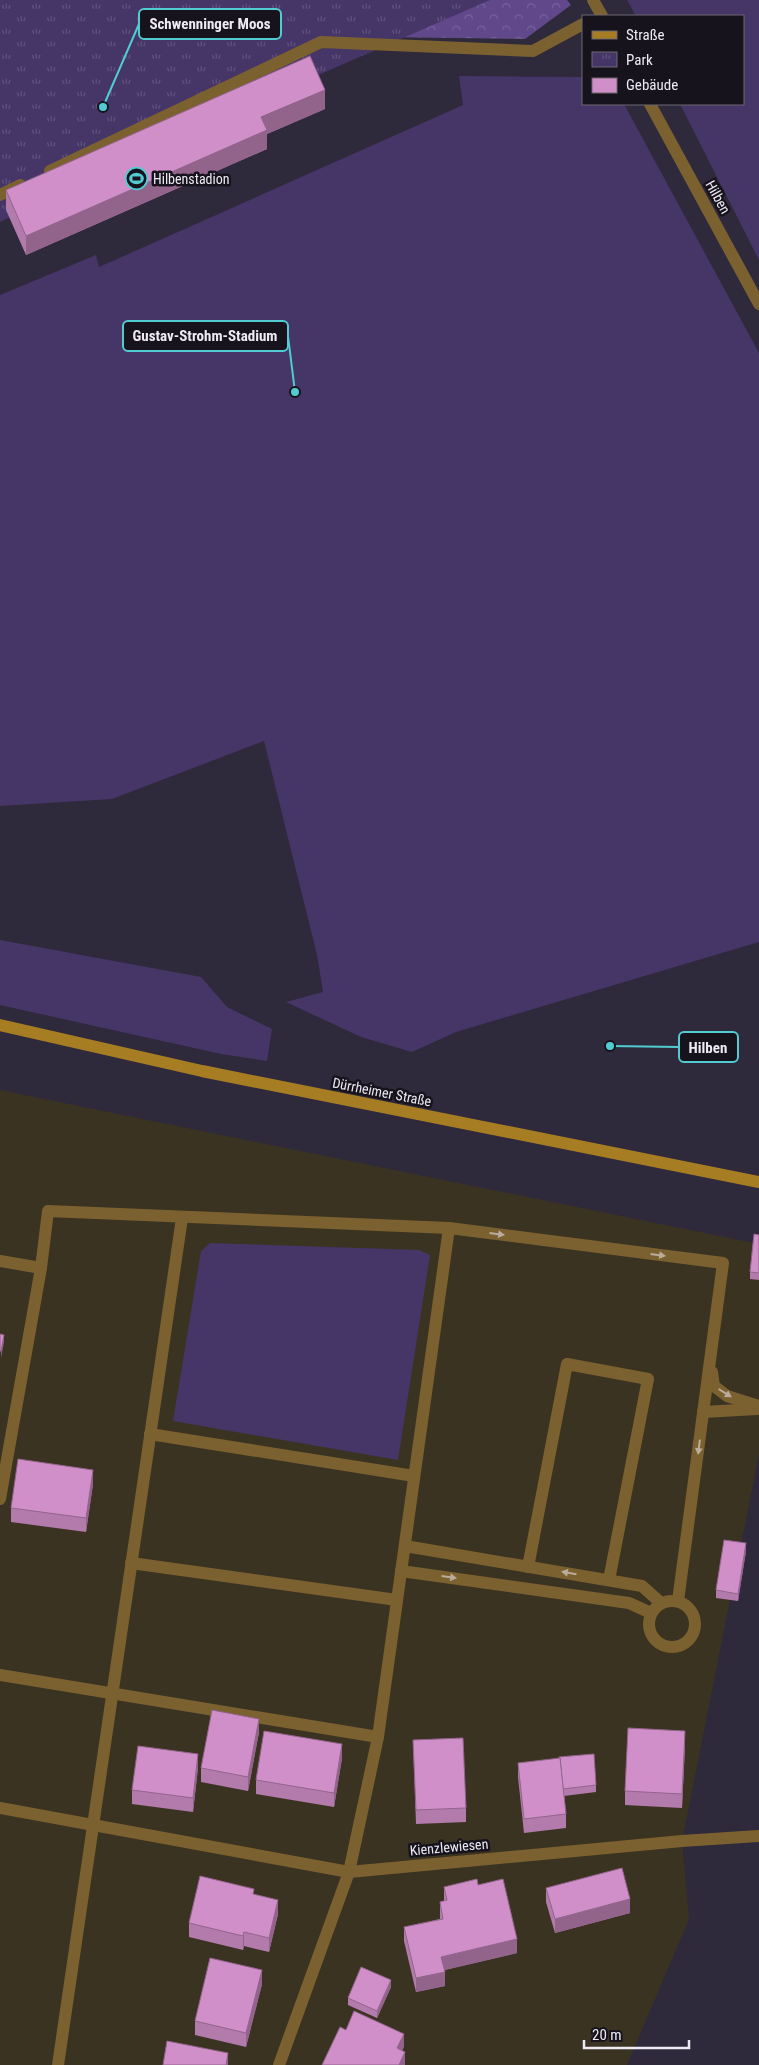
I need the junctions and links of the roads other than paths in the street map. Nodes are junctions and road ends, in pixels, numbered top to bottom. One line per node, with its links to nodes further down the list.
1 (593, 0): 2 (street)
2 (600, 15)
3 (582, 25): 5 (street)
4 (651, 105): 6 (street, Hilben)
5 (0, 195)
6 (759, 304)
7 (0, 1025): 8 (main road, Dürrheimer Straße)
8 (759, 1182)
9 (182, 1218): 10 (street); 12 (street); 16 (street)
10 (449, 1228): 13 (street, one-way to 13); 17 (street)
11 (0, 1261): 12 (street)
12 (42, 1268): 18 (street)
13 (710, 1362): 14 (street, one-way to 14); 15 (street)
14 (759, 1407): 15 (street)
15 (703, 1412): 25 (street, one-way to 25)
16 (150, 1434): 17 (street); 20 (street)
17 (414, 1476): 19 (street)
18 (0, 1499)
19 (405, 1546): 21 (street); 22 (street)
20 (131, 1563): 24 (street); 29 (street)
21 (528, 1566): 23 (street, one-way to 21); 23 (street)
22 (401, 1571): 24 (street); 27 (street, one-way to 27)
23 (610, 1580): 26 (street)
24 (397, 1600): 30 (street)
25 (678, 1601): 26 (street); 27 (street)
26 (661, 1603): 27 (street)
27 (651, 1613)
28 (0, 1675): 29 (street)
29 (112, 1693): 30 (street); 32 (street)
30 (378, 1737): 34 (street)
31 (0, 1808): 32 (street, Kienzlewiesen)
32 (93, 1824): 34 (street, Kienzlewiesen); 35 (street)
33 (759, 1832): 34 (street, Kienzlewiesen)
34 (349, 1872): 36 (street)
35 (58, 2065)
36 (279, 2065)

